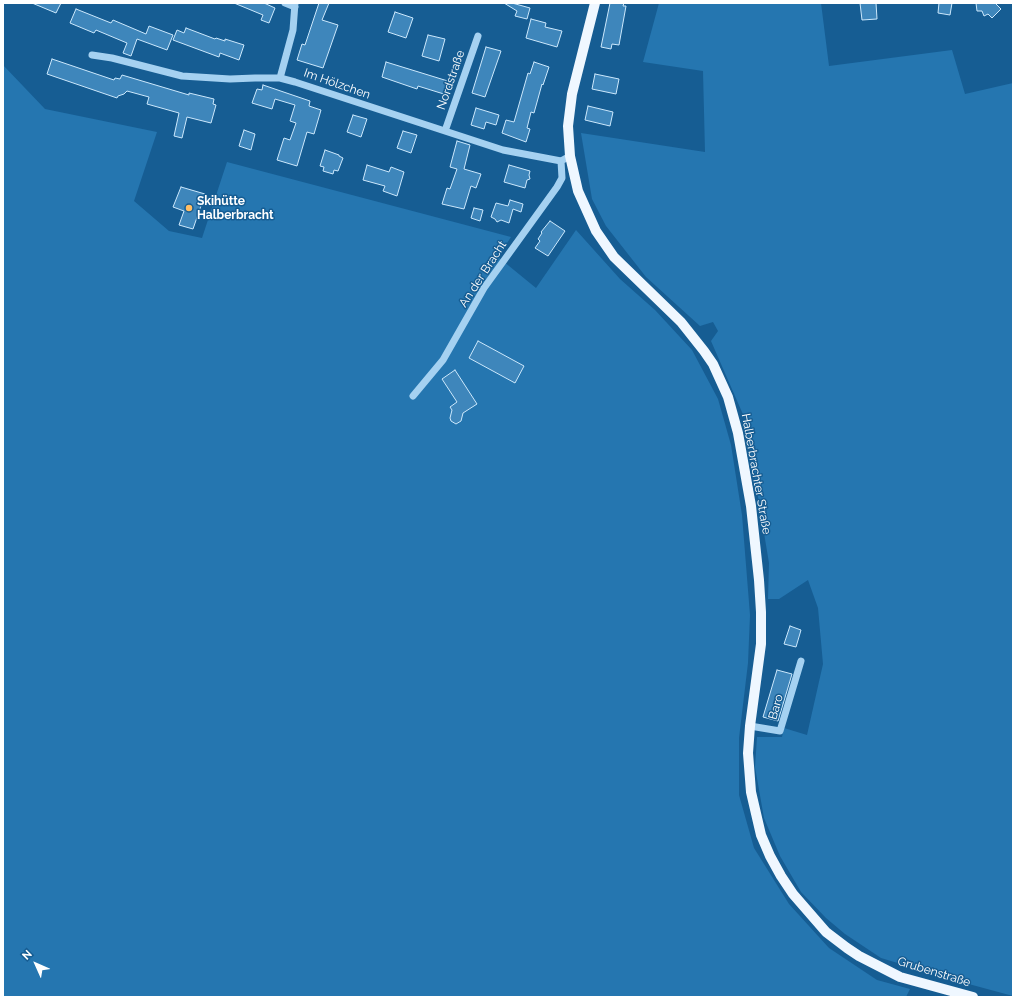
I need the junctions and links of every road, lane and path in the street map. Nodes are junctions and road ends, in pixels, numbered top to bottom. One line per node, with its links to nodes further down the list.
1 (285, 3): 3 (street)
2 (596, 3): 8 (main road, Halberbrachter Straße)
3 (295, 5): 6 (street)
4 (478, 36): 7 (street, Nordstraße)
5 (92, 55): 6 (street, Im Hölzchen)
6 (280, 78): 7 (street, Im Hölzchen)
7 (445, 131): 8 (street, Im Hölzchen)
8 (566, 158): 9 (street, An der Bracht); 11 (main road, Halberbrachter Straße)
9 (412, 396)
10 (801, 661): 11 (street, Baro)
11 (750, 726): 12 (main road, Halberbrachter Straße)
12 (761, 835): 13 (main road, Grubenstraße)
13 (973, 997)

